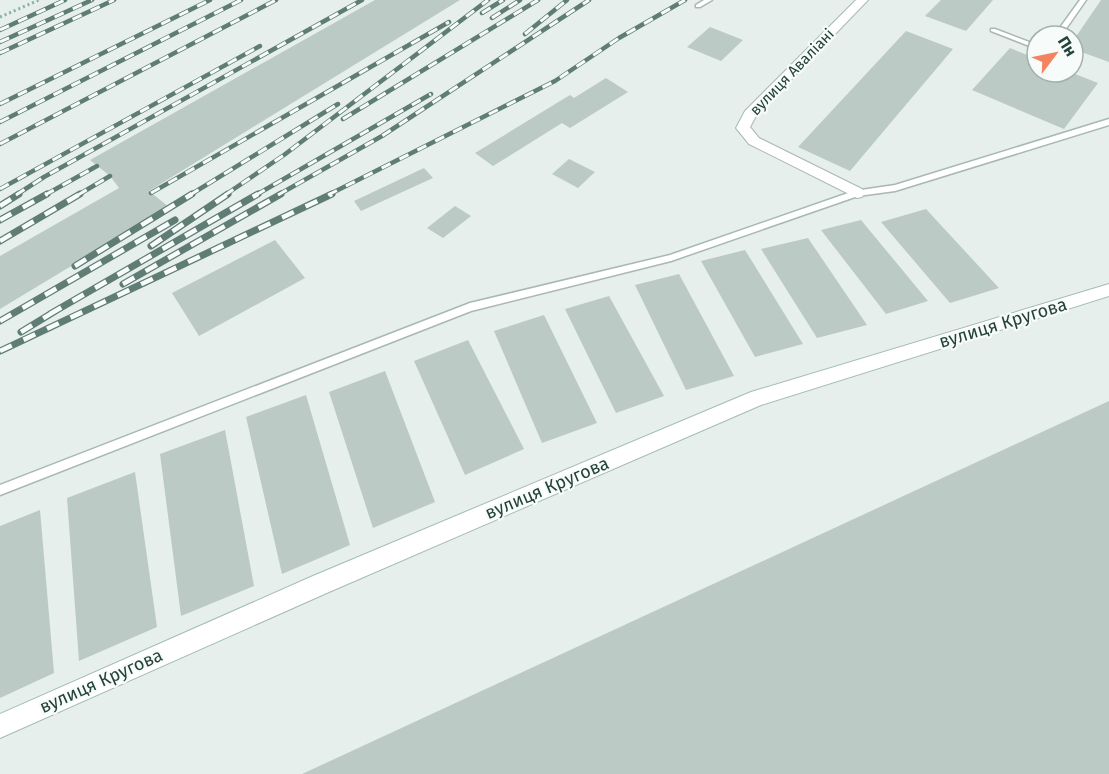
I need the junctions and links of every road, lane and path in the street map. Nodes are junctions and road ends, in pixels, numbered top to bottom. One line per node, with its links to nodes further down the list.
1 (39, 0): 6 (path)
2 (709, 0): 5 (lane)
3 (862, 0): 11 (street, вулиця Аваліані)
4 (1083, 0): 7 (lane)
5 (698, 6)
6 (0, 17)
7 (1066, 24)
8 (993, 30): 9 (lane)
9 (1025, 42)
10 (1109, 122): 11 (lane)
11 (857, 193): 13 (lane)
12 (1109, 290): 14 (street, вулиця Кругова)
13 (0, 490)
14 (0, 726)

